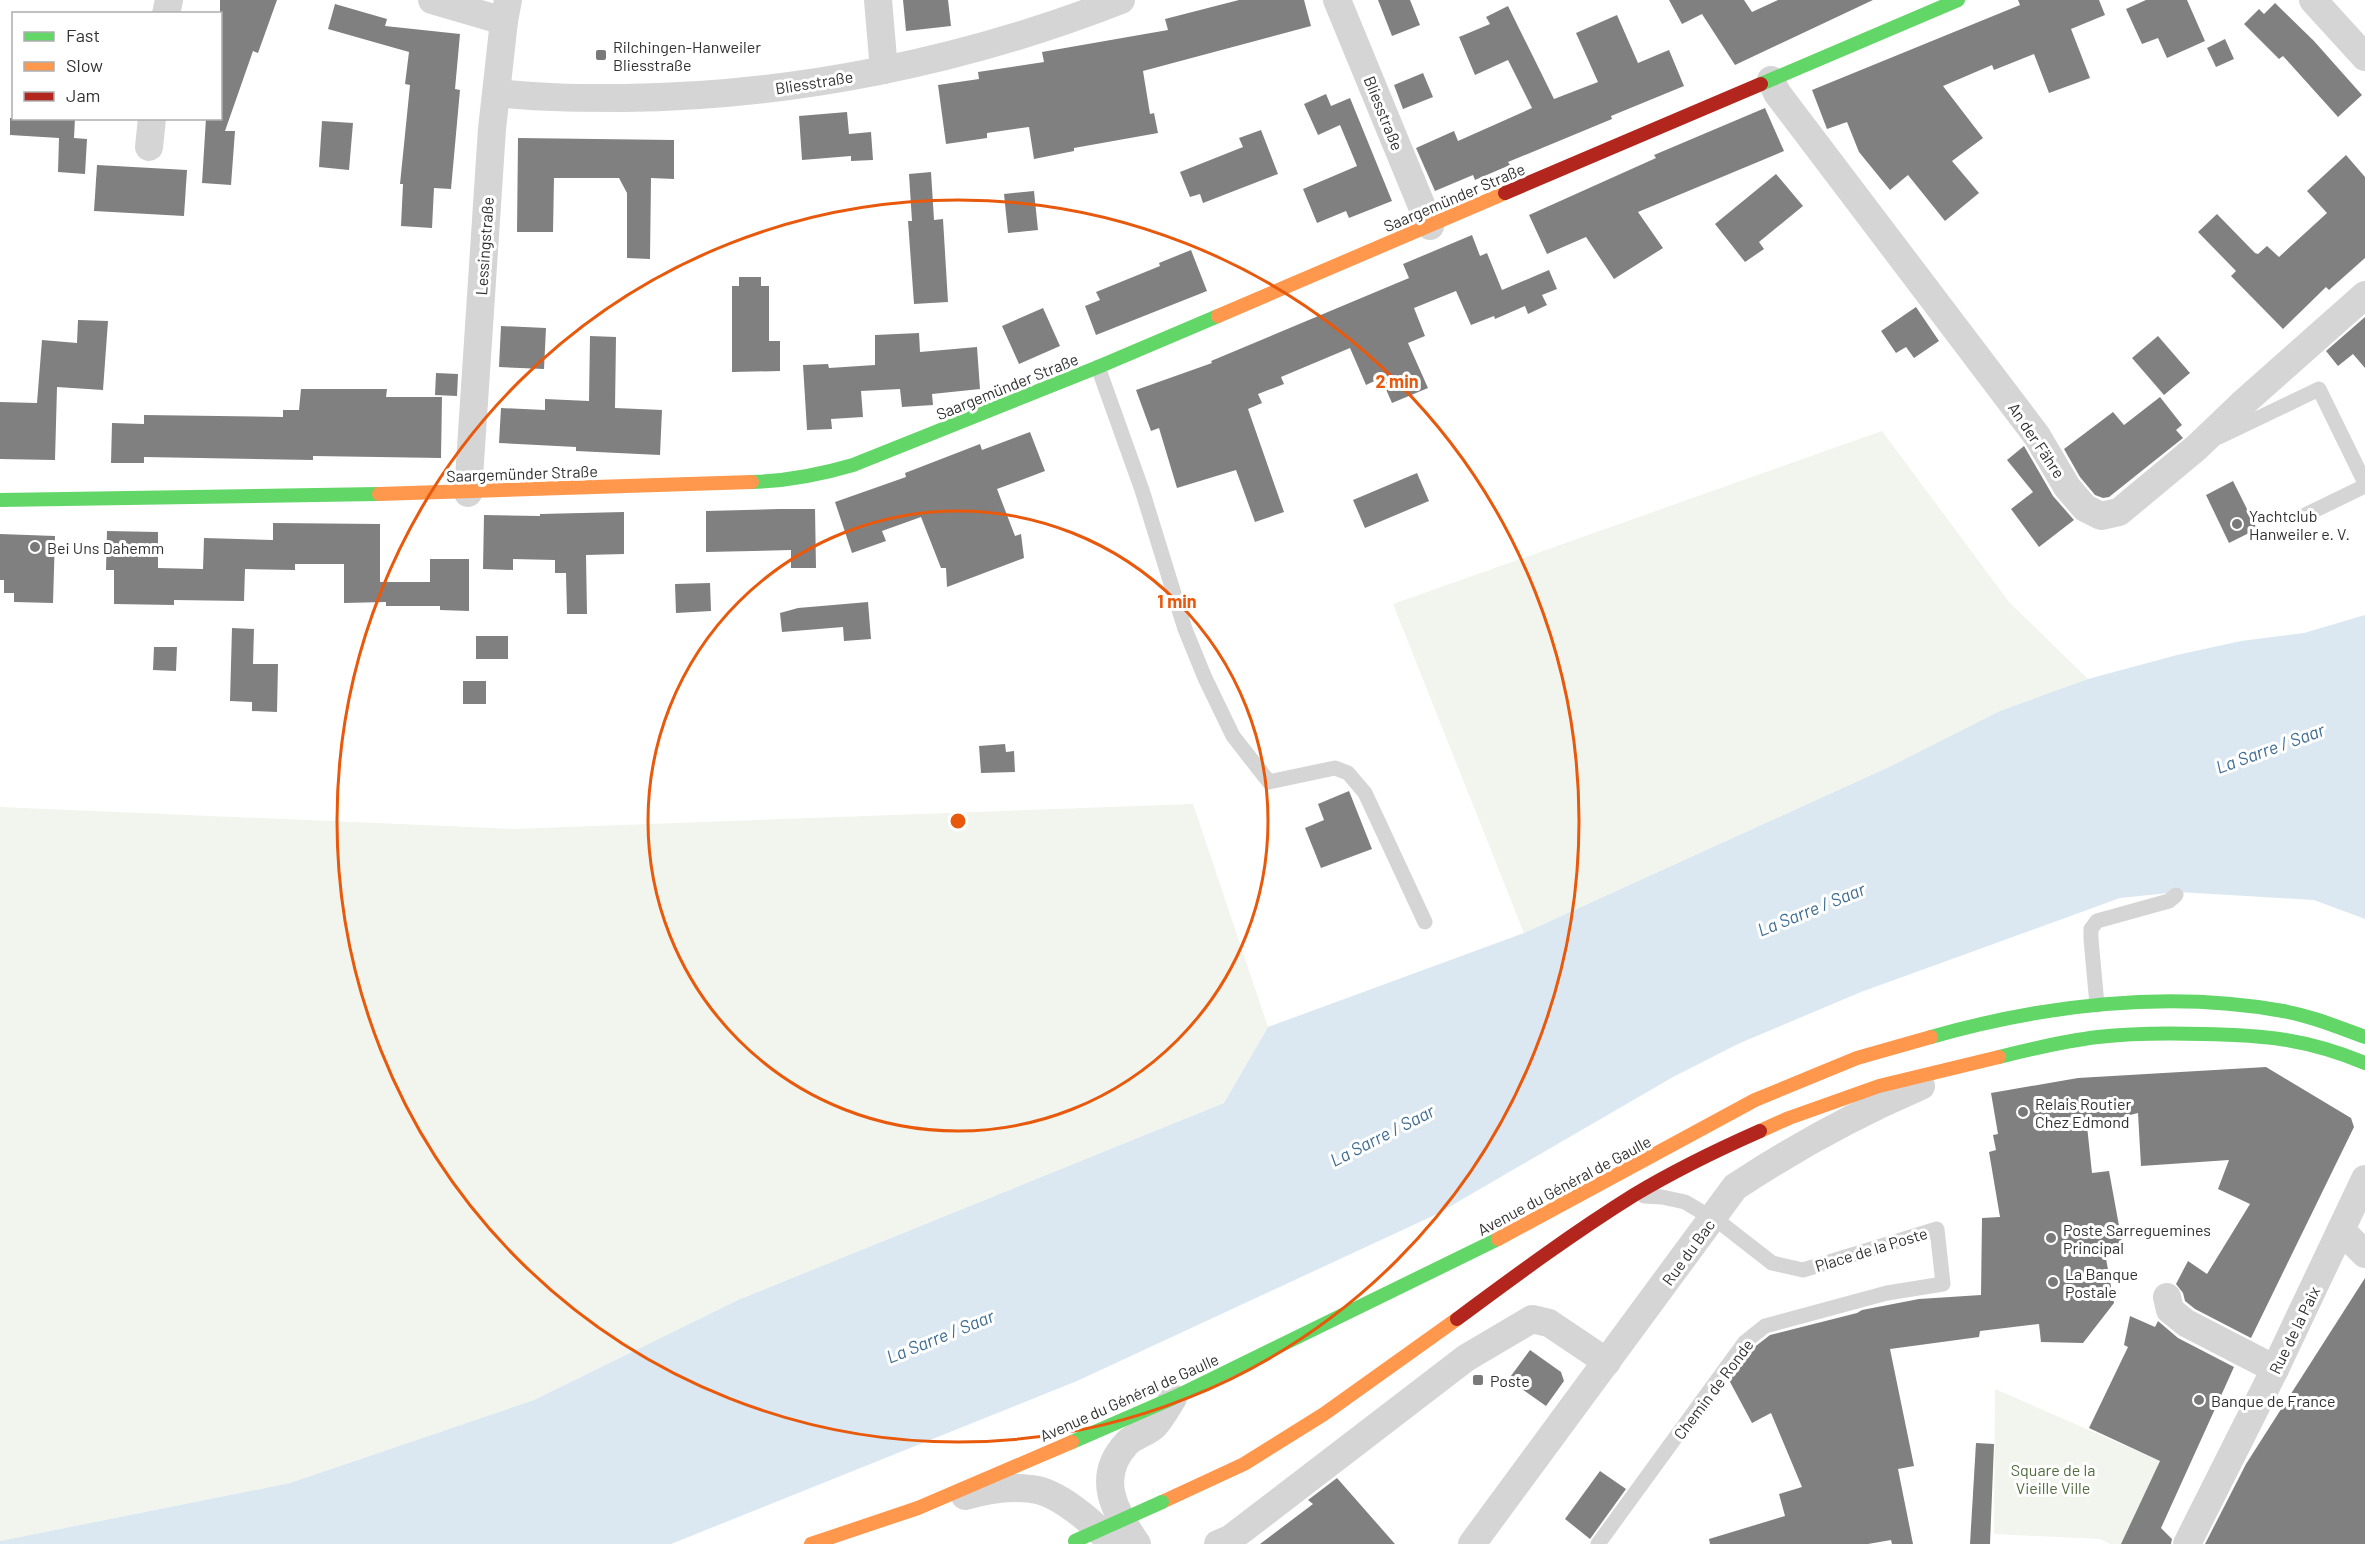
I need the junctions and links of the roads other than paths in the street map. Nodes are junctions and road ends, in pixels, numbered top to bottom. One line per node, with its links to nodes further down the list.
1 (432, 0): 7 (street)
2 (878, 0): 9 (street)
3 (1121, 0): 9 (street, Bliesstraße)
4 (1337, 0): 14 (street, Bliesstraße)
5 (1958, 0): 10 (main road, Saargemünder Straße)
6 (2313, 0): 8 (street)
7 (506, 10): 11 (street, Lessingstraße)
8 (2365, 57)
9 (884, 70): 11 (street, Bliesstraße)
10 (1771, 80): 14 (main road, Saargemünder Straße); 17 (street, An der Fähre)
11 (497, 93): 19 (street, Lessingstraße)
12 (152, 120): 13 (street)
13 (149, 147)
14 (1430, 225): 16 (main road, Saargemünder Straße)
15 (2365, 295): 17 (street, An der Fähre)
16 (1098, 368): 19 (main road, Saargemünder Straße); 23 (lane)
17 (2196, 448): 18 (lane)
18 (2365, 485): 21 (lane)
19 (468, 493): 20 (main road, Saargemünder Straße)
20 (0, 500)
21 (2301, 517)
22 (2176, 896): 24 (lane)
23 (1425, 922)
24 (2097, 1005): 25 (main road, Avenue du Général de Gaulle); 37 (main road, Avenue du Général de Gaulle)
25 (2365, 1037)
26 (1987, 1059): 27 (main road); 29 (main road); 30 (street, Rue du Bac)
27 (2365, 1063)
28 (2365, 1179): 31 (street, Rue de la Paix)
29 (1635, 1195): 30 (lane, Place de la Poste); 39 (main road, bridge)
30 (1712, 1219): 33 (lane, Place de la Poste); 35 (street, Rue du Bac)
31 (2341, 1230): 32 (street); 36 (street, Rue de la Paix)
32 (2365, 1254)
33 (1943, 1284): 46 (lane, Chemin de Ronde)
34 (2167, 1297): 36 (street)
35 (1607, 1362): 44 (street); 45 (street, Rue du Bac)
36 (2275, 1369): 47 (street, Rue de la Paix)
37 (1173, 1398): 38 (main road, Avenue du Général de Gaulle); 43 (street)
38 (918, 1508): 40 (main road, Avenue du Général de Gaulle); 41 (main road); 42 (street)
39 (1071, 1543)
40 (811, 1544)
41 (830, 1544)
42 (1111, 1544)
43 (1137, 1544)
44 (1218, 1544)
45 (1472, 1544)
46 (1598, 1544)
47 (2187, 1544)

